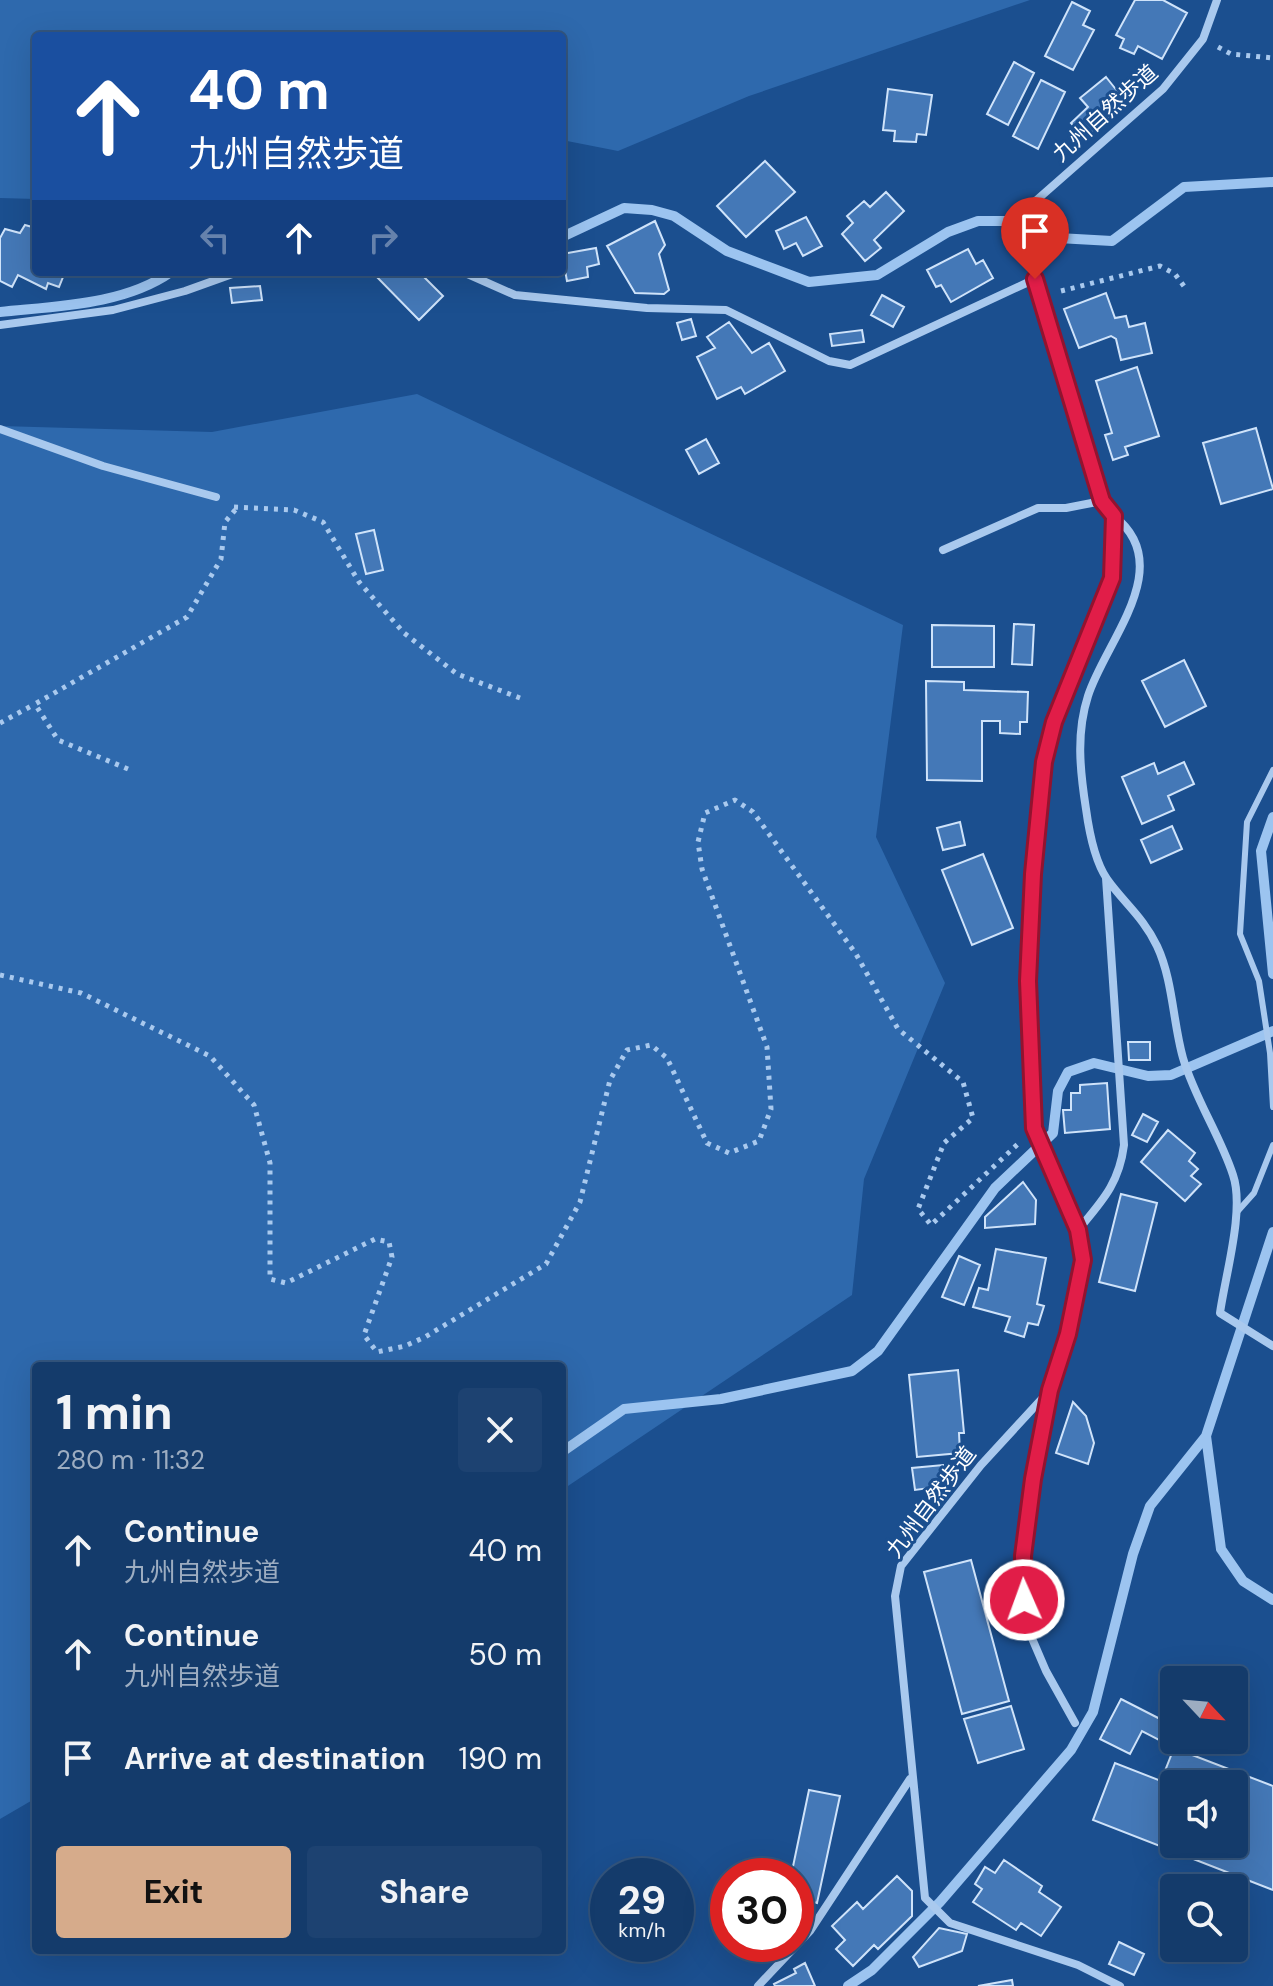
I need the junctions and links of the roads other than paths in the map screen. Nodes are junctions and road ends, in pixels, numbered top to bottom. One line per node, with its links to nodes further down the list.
1 (1217, 0): 4 (street, 九州自然歩道)
2 (227, 276): 5 (street)
3 (472, 276): 4 (street)
4 (1035, 279): 8 (street)
5 (0, 325)
6 (0, 429): 7 (street)
7 (216, 497)
8 (1102, 501): 9 (street); 10 (street)
9 (1114, 516): 12 (street); 16 (street, 九州自然歩道)
10 (943, 550)
11 (1273, 770): 13 (lane)
12 (1106, 877): 15 (street); 16 (street)
13 (1273, 1107)
14 (1273, 1145): 15 (lane)
15 (1236, 1214): 17 (street)
16 (1078, 1230): 18 (street, 九州自然歩道)
17 (1273, 1346)
18 (1050, 1390): 19 (street); 20 (street, 九州自然歩道)
19 (1075, 1723)
20 (910, 1779): 21 (street); 22 (street, 九州自然歩道)
21 (758, 1986)
22 (1120, 1986)

